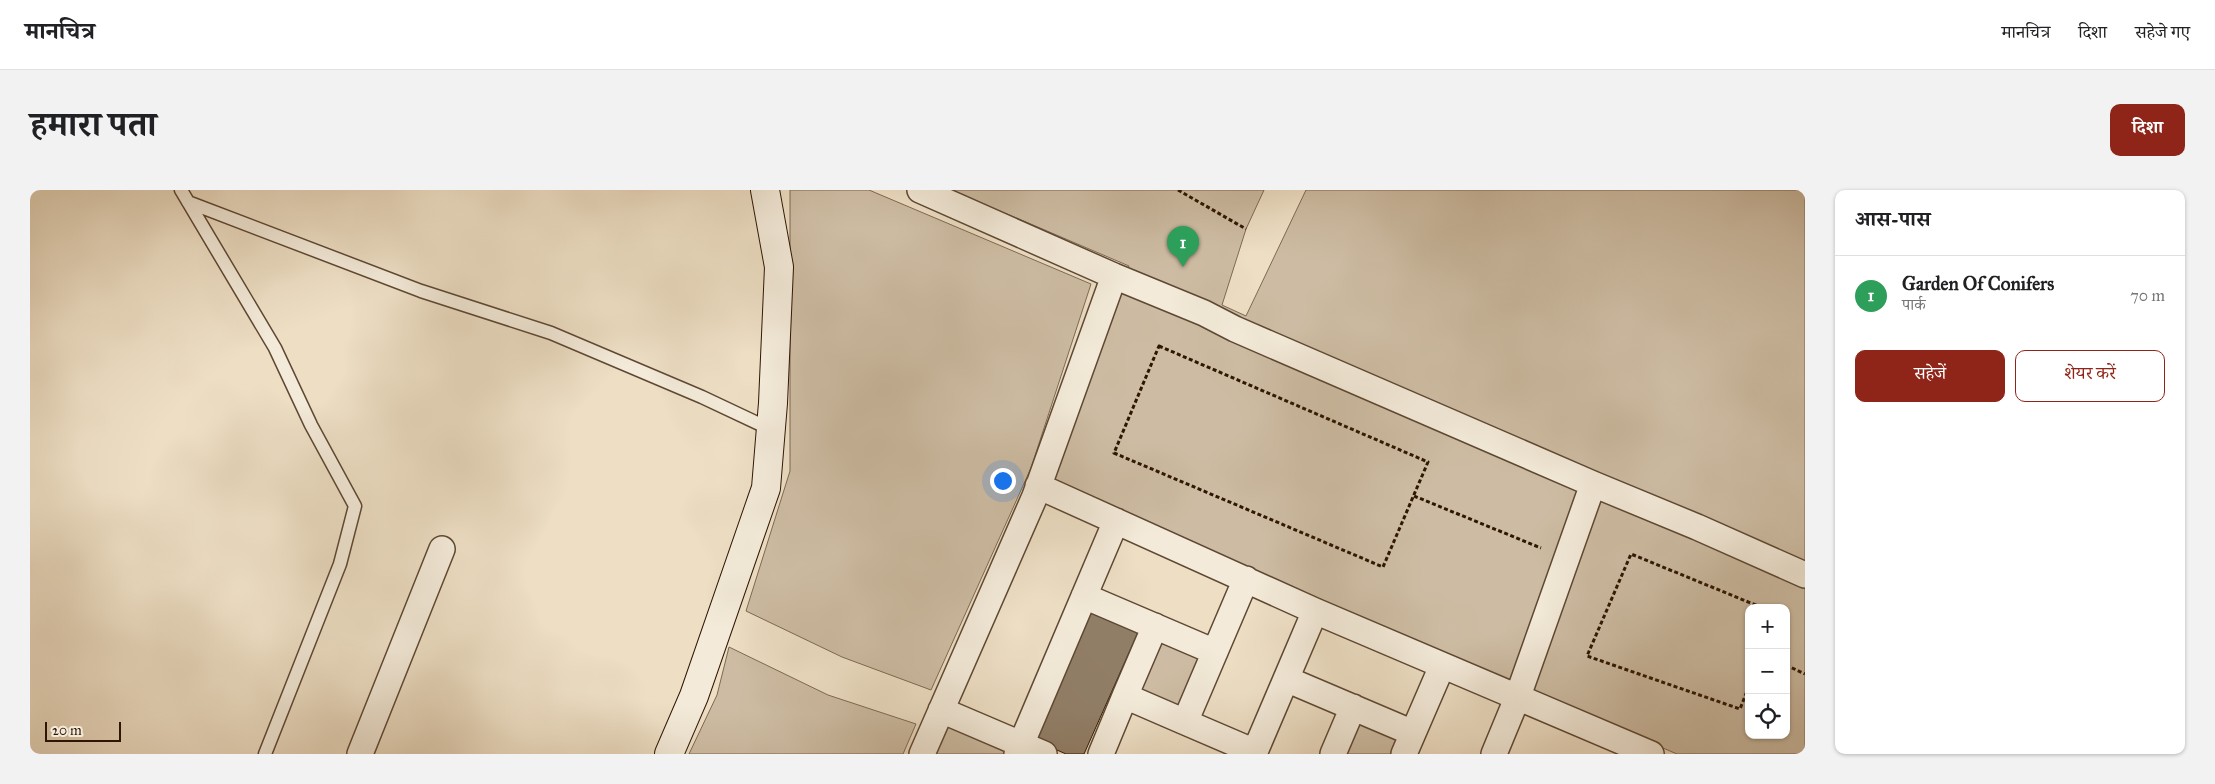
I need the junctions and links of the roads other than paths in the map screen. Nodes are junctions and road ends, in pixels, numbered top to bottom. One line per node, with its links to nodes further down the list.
1 (181, 190): 4 (lane)
2 (766, 190): 6 (street)
3 (920, 190): 5 (street)
4 (188, 202): 6 (lane); 27 (lane)
5 (1114, 276): 7 (street); 8 (street)
6 (770, 429): 29 (street)
7 (1593, 484): 11 (street); 20 (street)
8 (1038, 486): 9 (street); 22 (street)
9 (1116, 521): 12 (street); 13 (street)
10 (442, 549): 28 (street)
11 (1805, 576)
12 (1246, 579): 14 (street); 16 (street)
13 (1084, 596): 15 (street); 25 (street)
14 (1315, 611): 17 (street); 18 (street)
15 (1155, 626): 16 (street); 19 (street)
16 (1215, 652): 23 (street)
17 (1442, 666): 20 (street); 24 (street)
18 (1286, 679): 21 (street); 26 (street)
19 (1125, 696): 23 (street); 32 (street)
20 (1518, 696): 34 (street); 35 (street)
21 (1353, 707): 24 (street); 33 (street)
22 (941, 710): 25 (street); 30 (street)
23 (1186, 722): 26 (street)
24 (1409, 743)
25 (1019, 749): 31 (street)
26 (1255, 753)
27 (265, 754)
28 (360, 754)
29 (668, 754)
30 (922, 754)
31 (1044, 754)
32 (1101, 754)
33 (1333, 754)
34 (1494, 754)
35 (1650, 754)

